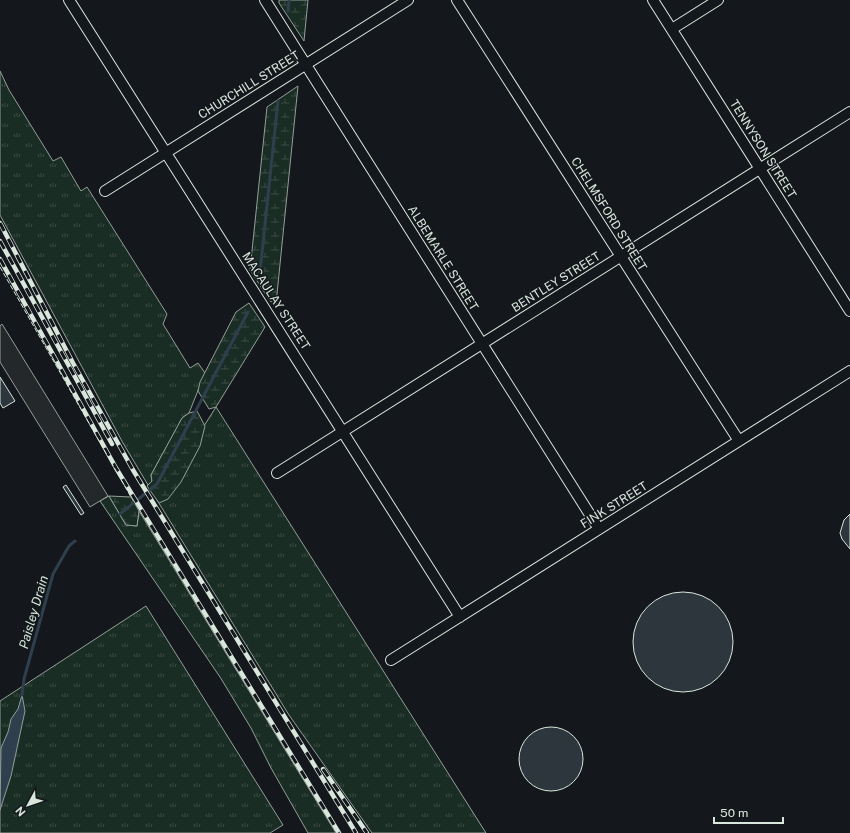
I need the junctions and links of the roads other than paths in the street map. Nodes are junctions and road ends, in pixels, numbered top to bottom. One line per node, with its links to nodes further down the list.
1 (69, 0): 10 (street, MACAULAY STREET)
2 (265, 0): 8 (street, ALBEMARLE STREET)
3 (408, 0): 8 (street, CHURCHILL STREET)
4 (457, 0): 13 (street, CHELMSFORD STREET)
5 (653, 0): 7 (street, TENNYSON STREET)
6 (718, 0): 7 (street)
7 (672, 29): 11 (street, TENNYSON STREET)
8 (306, 64): 10 (street, CHURCHILL STREET); 15 (street, ALBEMARLE STREET)
9 (850, 112): 11 (street, BENTLEY STREET)
10 (166, 153): 12 (street, CHURCHILL STREET); 17 (street, MACAULAY STREET)
11 (760, 169): 13 (street, BENTLEY STREET); 14 (street, TENNYSON STREET)
12 (105, 191)
13 (621, 257): 15 (street, BENTLEY STREET); 18 (street, CHELMSFORD STREET)
14 (850, 311)
15 (482, 344): 17 (street, BENTLEY STREET); 20 (street, ALBEMARLE STREET)
16 (850, 371): 18 (street, FINK STREET)
17 (343, 432): 19 (street, BENTLEY STREET); 21 (street, MACAULAY STREET)
18 (739, 441): 20 (street, FINK STREET)
19 (276, 473)
20 (599, 529): 21 (street, FINK STREET)
21 (460, 617): 22 (street, FINK STREET)
22 (391, 660)

